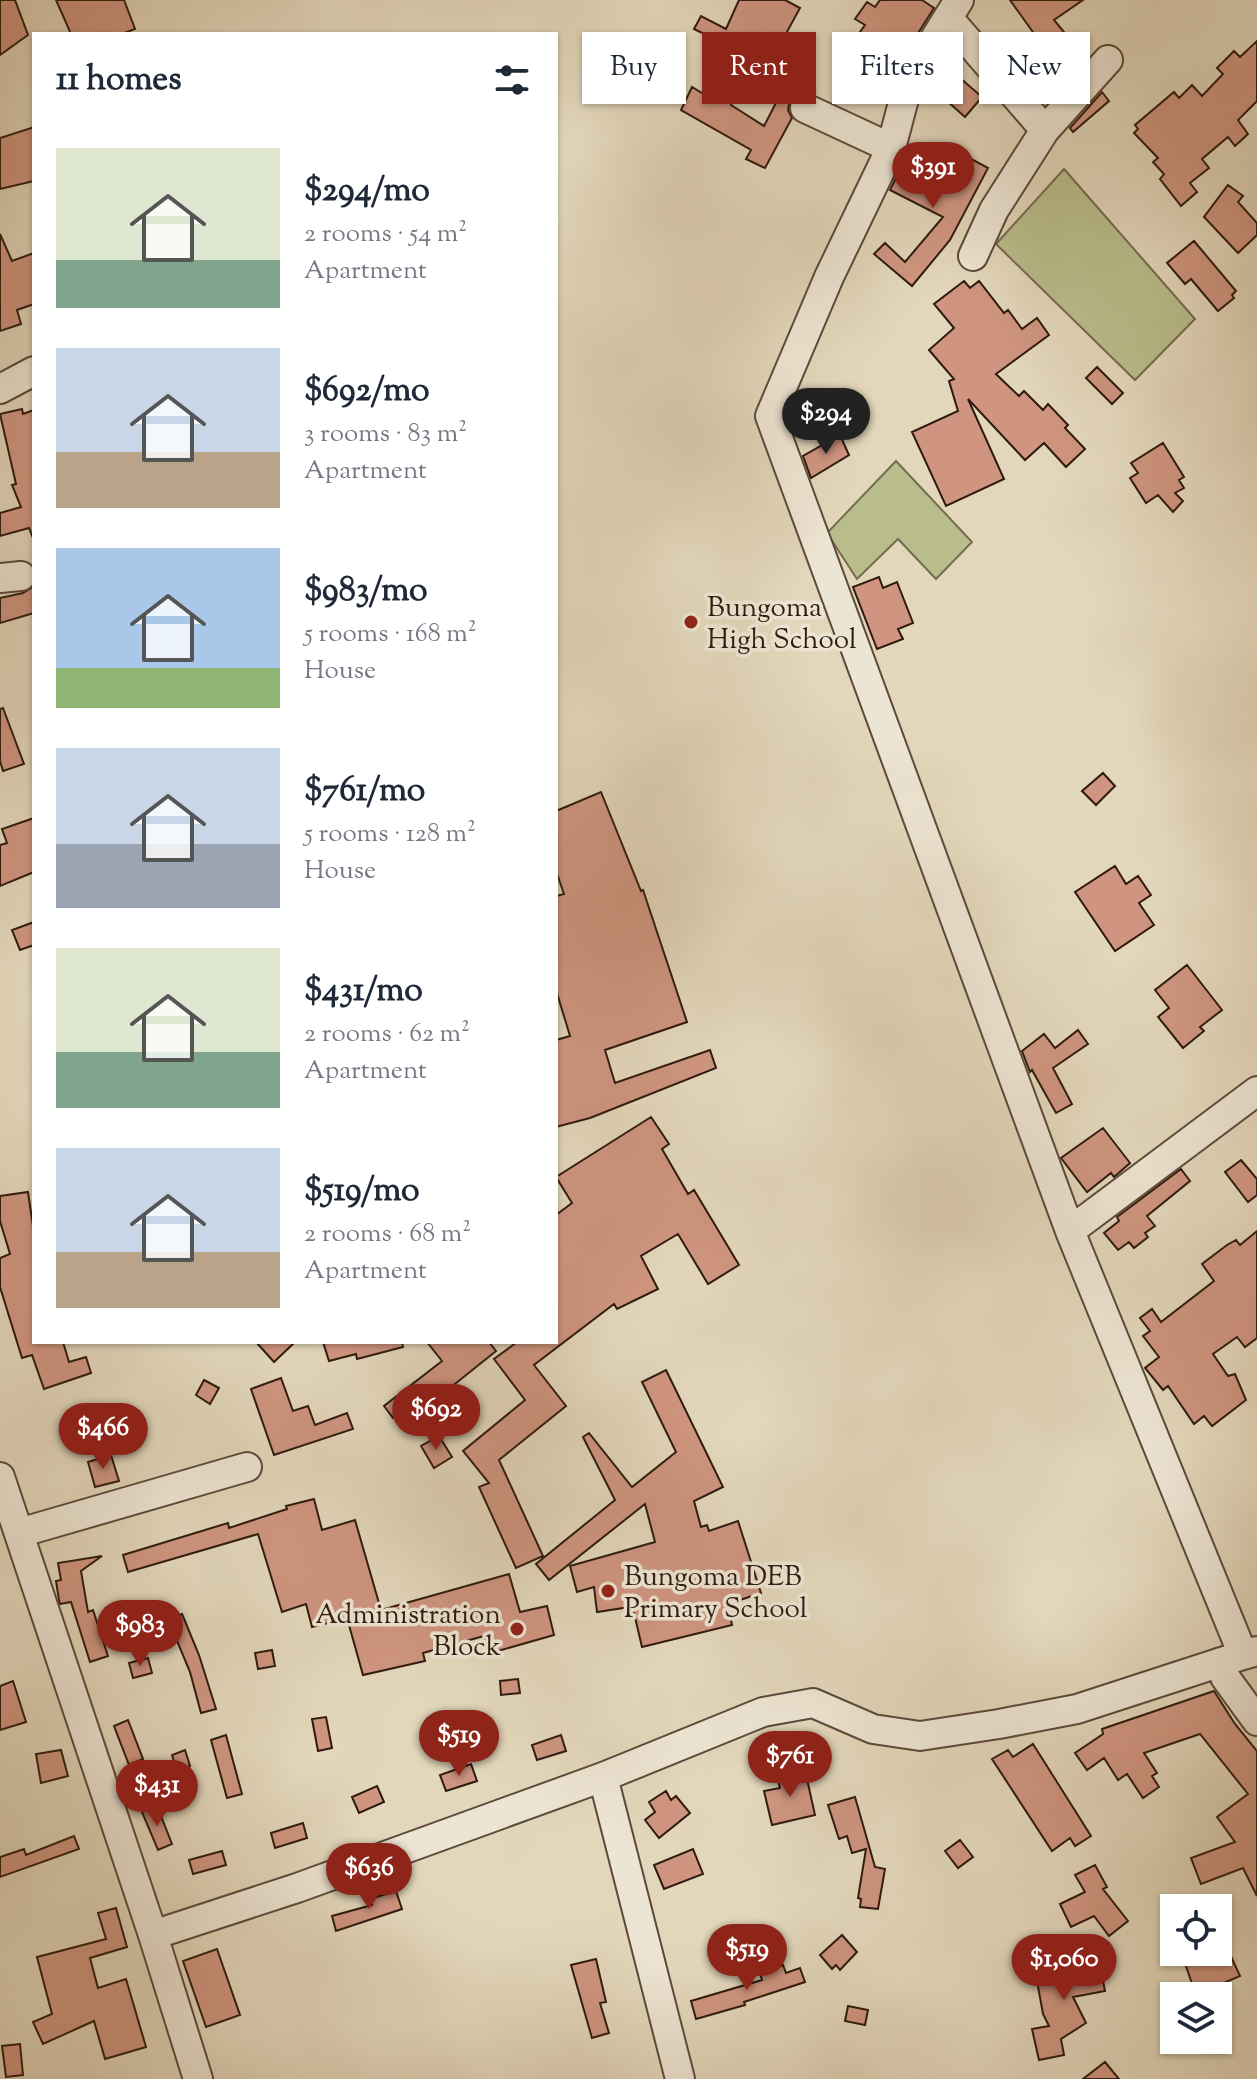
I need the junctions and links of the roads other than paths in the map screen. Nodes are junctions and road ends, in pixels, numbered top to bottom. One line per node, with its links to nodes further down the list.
1 (954, 9): 4 (street); 5 (street)
2 (1108, 60): 4 (street)
3 (805, 108): 5 (street)
4 (1045, 130): 6 (street)
5 (891, 148): 10 (street)
6 (973, 256)
7 (32, 372): 8 (street)
8 (0, 389)
9 (1257, 1091): 10 (street)
10 (1070, 1231): 14 (street)
11 (247, 1467): 13 (street)
12 (0, 1477): 13 (street)
13 (19, 1533): 17 (street)
14 (1240, 1656): 15 (street); 16 (street)
15 (1257, 1721)
16 (603, 1777): 17 (street); 19 (street)
17 (153, 1935): 18 (street)
18 (198, 2079)
19 (680, 2079)

